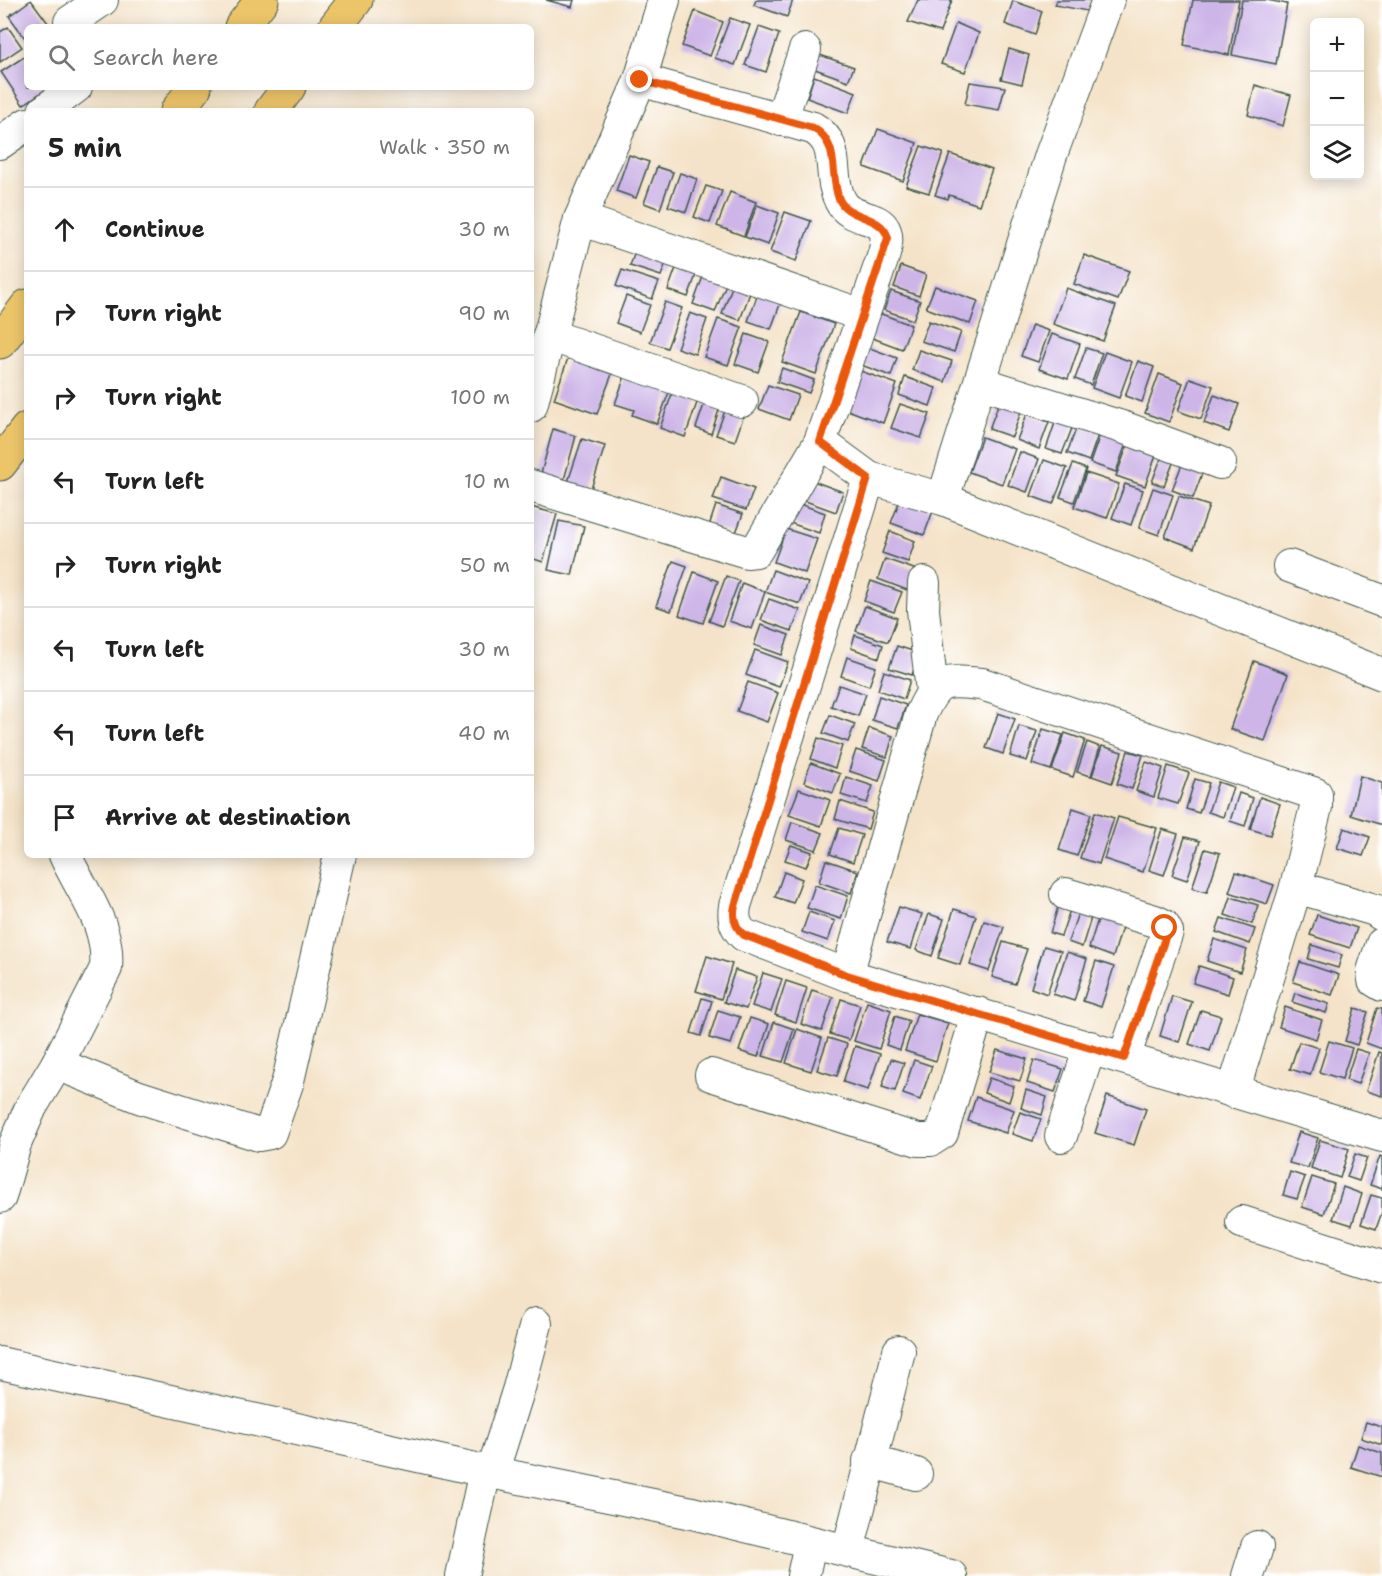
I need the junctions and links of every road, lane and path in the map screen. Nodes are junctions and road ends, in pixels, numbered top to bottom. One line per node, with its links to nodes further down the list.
1 (102, 0): 6 (street)
2 (262, 0): 7 (highway)
3 (356, 0): 8 (highway)
4 (664, 0): 10 (street)
5 (1108, 0): 23 (street)
6 (66, 16)
7 (244, 24)
8 (337, 24)
9 (805, 50): 17 (street)
10 (640, 80): 17 (street); 18 (street)
11 (72, 90): 14 (street)
12 (193, 90): 15 (highway)
13 (288, 90): 16 (highway)
14 (48, 108)
15 (179, 108)
16 (273, 108)
17 (781, 120): 20 (street)
18 (580, 219): 20 (street); 21 (street)
19 (24, 310): 22 (highway)
20 (861, 315): 27 (street)
21 (549, 335): 24 (street); 25 (street)
22 (0, 342)
23 (981, 383): 28 (street); 32 (street)
24 (534, 394)
25 (742, 401)
26 (24, 433): 29 (highway)
27 (820, 442): 30 (street); 31 (street)
28 (1220, 463)
29 (0, 464)
30 (868, 478): 32 (street); 44 (street)
31 (534, 487)
32 (943, 499): 36 (street)
33 (1289, 566): 35 (street)
34 (924, 583): 37 (street)
35 (1382, 601)
36 (1382, 674)
37 (932, 691): 40 (street); 44 (street)
38 (67, 858): 49 (street)
39 (339, 858): 49 (street)
40 (1296, 887): 42 (street); 51 (street)
41 (1066, 894): 48 (street)
42 (1382, 915)
43 (1382, 944): 45 (street)
44 (847, 975): 46 (street)
45 (1382, 985)
46 (978, 1013): 47 (street); 50 (street)
47 (1090, 1047): 48 (street); 52 (street)
48 (1124, 1058): 51 (street)
49 (57, 1064): 54 (street)
50 (711, 1075)
51 (1233, 1092): 53 (street)
52 (1062, 1136)
53 (1382, 1136)
54 (0, 1197)
55 (1242, 1222): 56 (street)
56 (1382, 1268)
57 (536, 1324): 61 (street)
58 (899, 1351): 60 (street)
59 (0, 1363): 61 (street)
60 (868, 1461): 62 (street); 64 (street)
61 (489, 1472): 63 (street); 65 (street)
62 (916, 1474)
63 (810, 1544): 64 (street); 66 (street)
64 (848, 1550): 67 (street)
65 (462, 1576)
66 (803, 1576)
67 (951, 1576)

